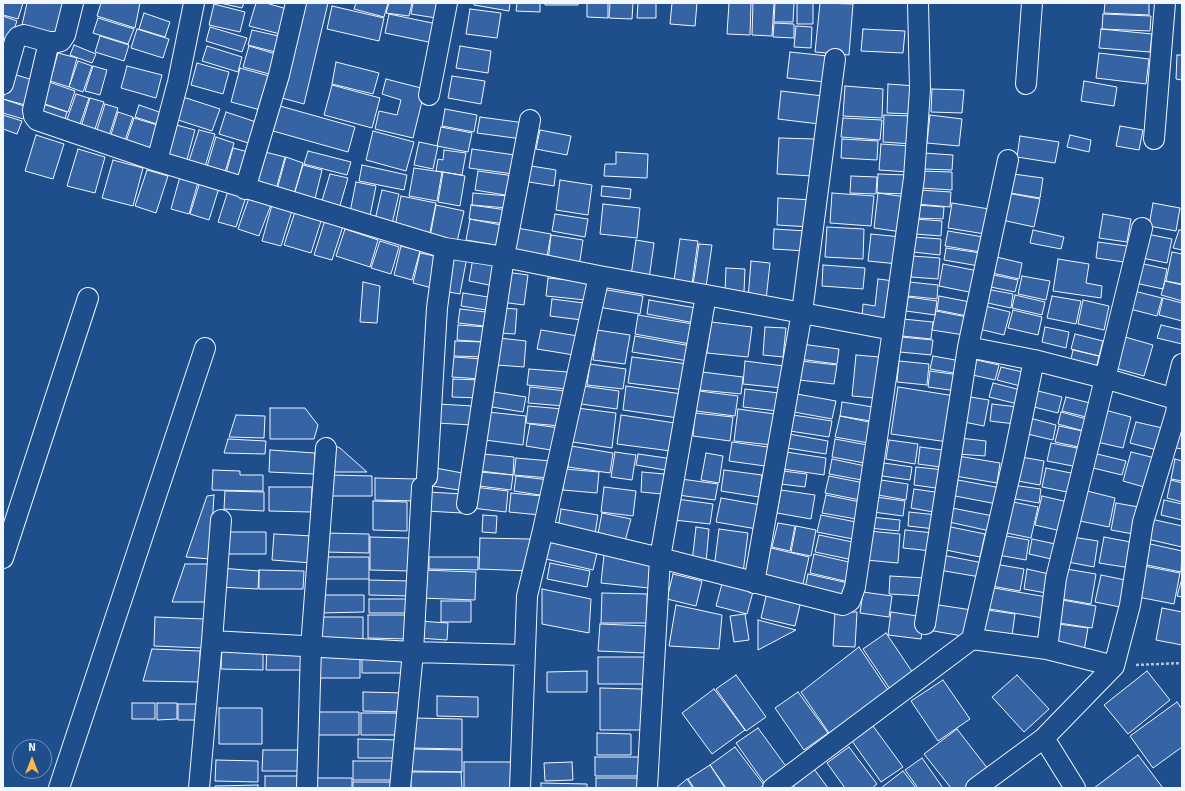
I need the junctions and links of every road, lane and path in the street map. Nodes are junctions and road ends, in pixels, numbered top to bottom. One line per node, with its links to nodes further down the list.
1 (73, 3): 8 (street)
2 (194, 3): 16 (street)
3 (296, 3): 17 (street)
4 (447, 3): 12 (street)
5 (918, 3): 25 (street)
6 (1032, 3): 11 (street)
7 (1166, 3): 14 (street)
8 (49, 42): 10 (street); 16 (street)
9 (835, 59): 24 (street)
10 (3, 84)
11 (1026, 84)
12 (429, 95)
13 (530, 120): 20 (street)
14 (1154, 139)
15 (1008, 160): 26 (street)
16 (157, 162): 17 (street)
17 (245, 189): 19 (street)
18 (1142, 228): 30 (street)
19 (445, 248): 20 (street); 44 (street)
20 (504, 257): 21 (street); 33 (street)
21 (599, 276): 22 (street); 35 (street)
22 (706, 295): 24 (street); 37 (street)
23 (88, 298): 36 (street)
24 (802, 312): 25 (street); 38 (street)
25 (893, 330): 38 (street)
26 (968, 347): 28 (street); 39 (street)
27 (205, 348): 49 (street)
28 (1034, 360): 30 (street); 40 (street)
29 (1182, 364): 31 (street)
30 (1104, 378): 31 (street); 43 (street)
31 (1178, 400): 47 (street)
32 (326, 448): 42 (street)
33 (467, 504)
34 (221, 520): 41 (street)
35 (543, 530): 37 (street); 45 (street)
36 (3, 558)
37 (660, 558): 38 (street); 54 (street)
38 (754, 583)
39 (926, 624)
40 (972, 639): 43 (street); 55 (street)
41 (212, 641): 42 (street); 50 (street)
42 (311, 647): 44 (street); 51 (street)
43 (1047, 649): 47 (street)
44 (413, 652): 45 (street); 52 (street)
45 (524, 655): 53 (street)
46 (1182, 663): 47 (path)
47 (1114, 666): 48 (street)
48 (1044, 738): 56 (street); 57 (street)
49 (59, 788)
50 (199, 788)
51 (307, 788)
52 (400, 788)
53 (520, 788)
54 (647, 788)
55 (773, 788)
56 (976, 788)
57 (1075, 788)

